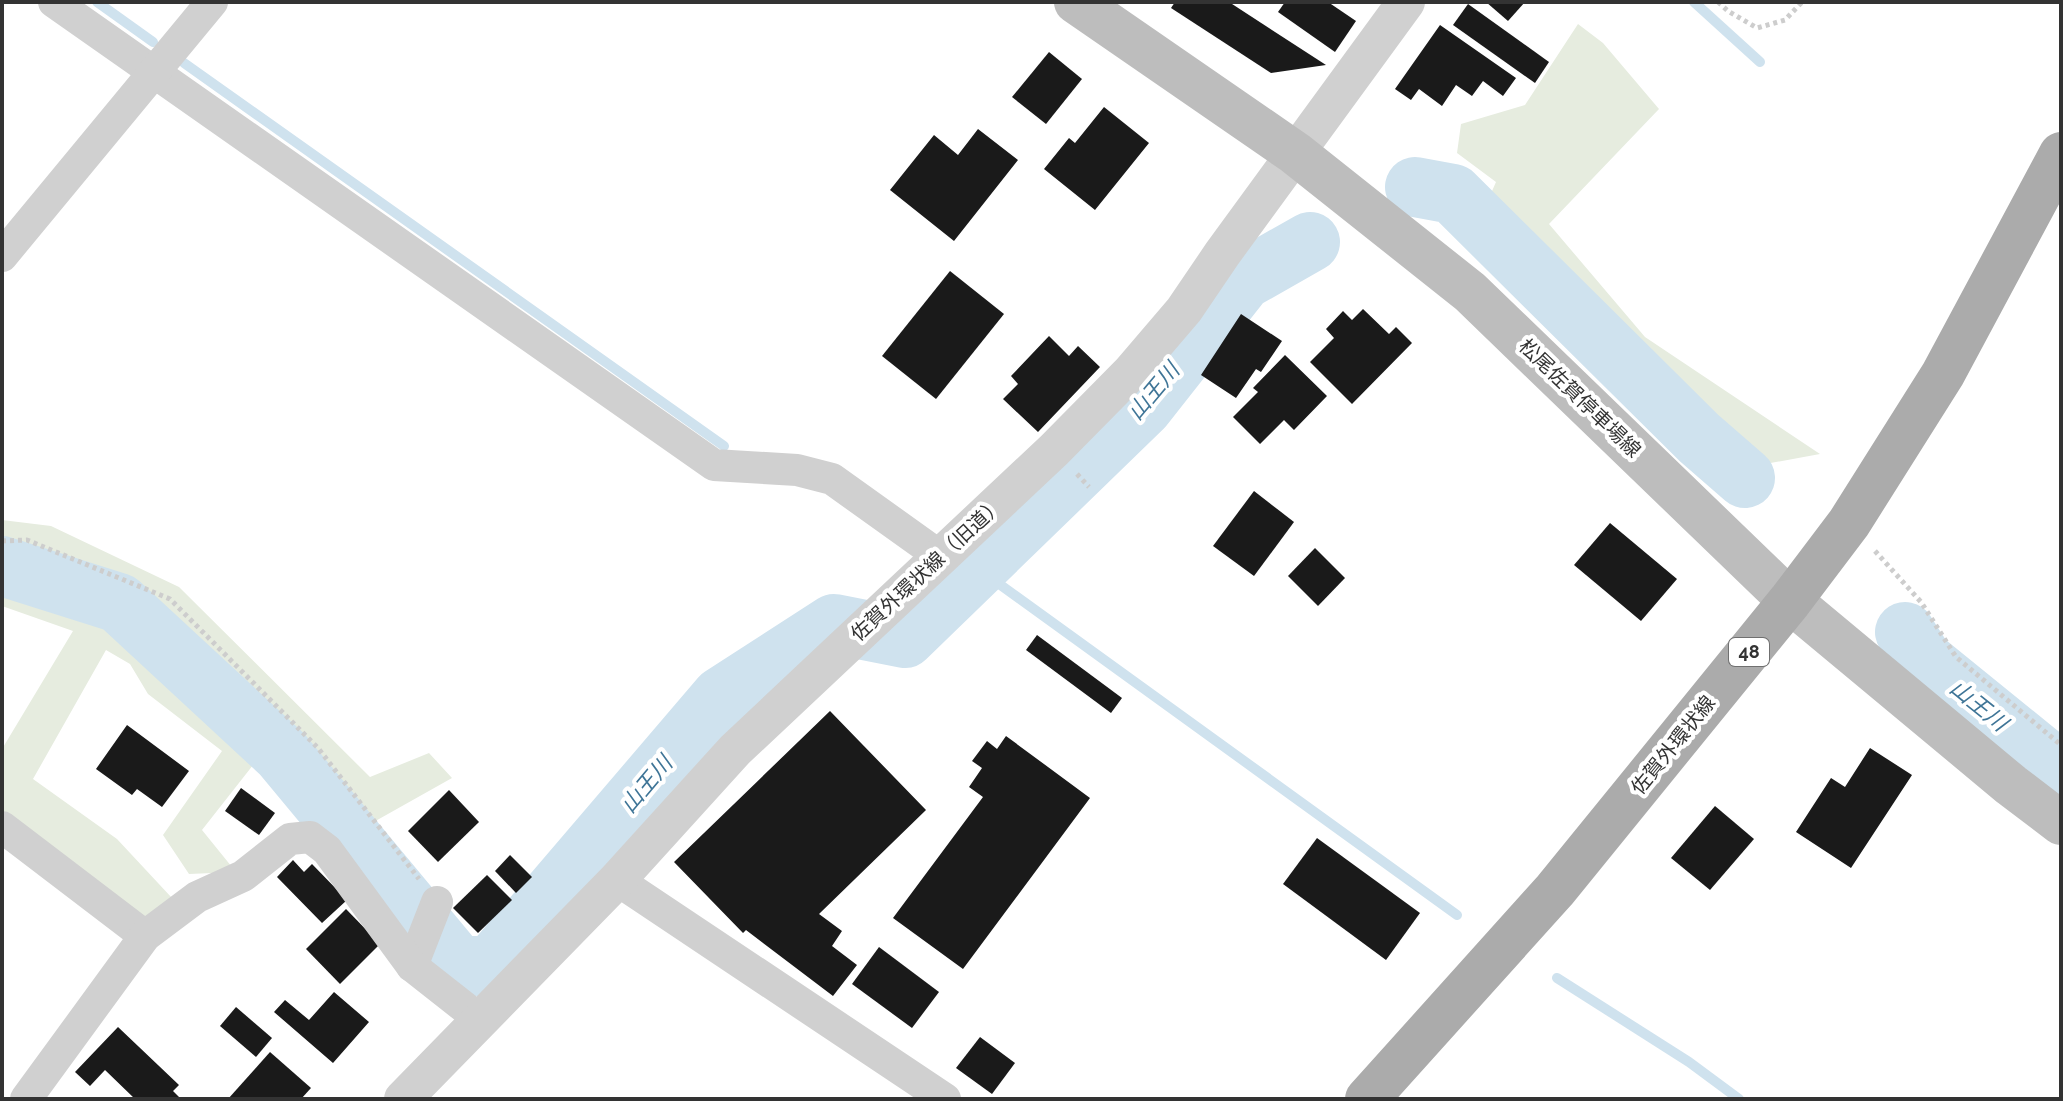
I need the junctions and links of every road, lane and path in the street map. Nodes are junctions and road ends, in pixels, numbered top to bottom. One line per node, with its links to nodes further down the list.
1 (54, 2): 7 (street)
2 (212, 2): 7 (street)
3 (1076, 2): 8 (main road, 松尾佐賀停車場線)
4 (1406, 2): 8 (street, 佐賀外環状線（旧道）)
5 (1718, 2): 6 (path)
6 (1802, 2)
7 (154, 73): 10 (street); 13 (street)
8 (1295, 153): 13 (street, 佐賀外環状線（旧道）); 14 (main road, 松尾佐賀停車場線)
9 (2061, 154): 11 (main road, 佐賀外環状線 / 48)
10 (2, 256)
11 (1849, 523): 14 (main road, 佐賀外環状線 / 48); 15 (path)
12 (2, 541): 19 (path)
13 (941, 557): 18 (street, 佐賀外環状線（旧道）)
14 (1790, 601): 16 (main road, 松尾佐賀停車場線); 26 (main road, 佐賀外環状線 / 48)
15 (2061, 745)
16 (2061, 823)
17 (2, 827): 20 (street)
18 (617, 880): 22 (street, 佐賀外環状線（旧道）); 25 (street)
19 (437, 902): 21 (street)
20 (145, 936): 21 (street); 23 (street)
21 (412, 966): 22 (street)
22 (482, 1021): 24 (street, 佐賀外環状線（旧道）)
23 (26, 1099)
24 (403, 1099)
25 (945, 1099)
26 (1367, 1099)

